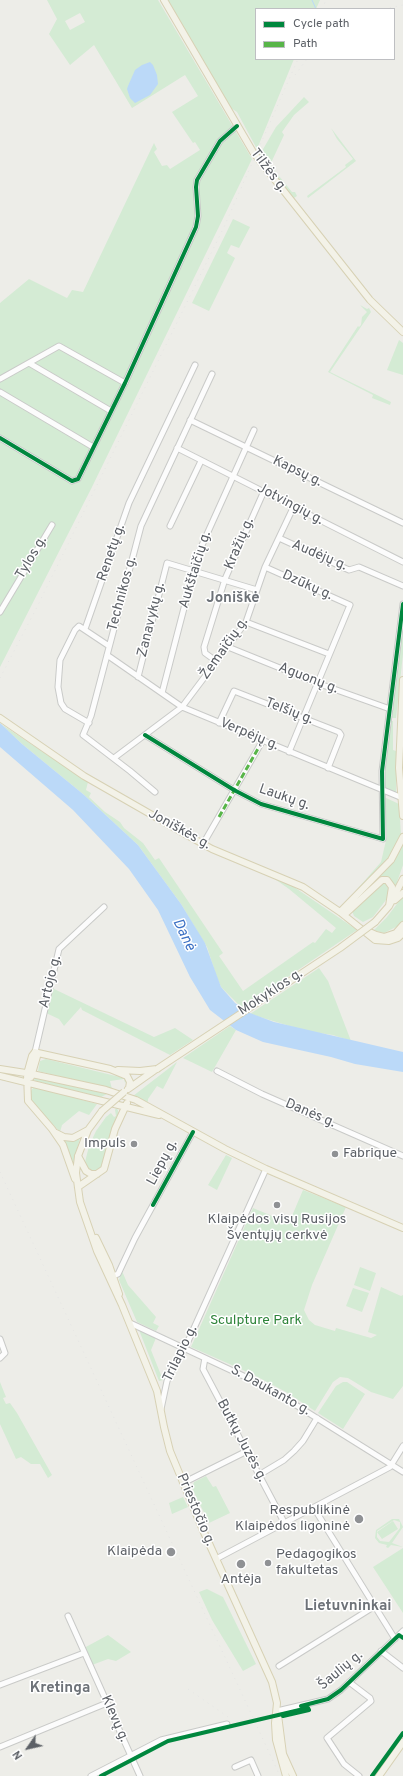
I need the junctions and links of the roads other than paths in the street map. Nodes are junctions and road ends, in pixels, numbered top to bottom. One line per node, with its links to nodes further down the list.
1 (164, 0): 2 (main road, Tilžės g.)
2 (237, 126): 3 (main road, Tilžės g.); 8 (street)
3 (403, 331)
4 (30, 362): 7 (street); 8 (street); 10 (street)
5 (195, 365): 34 (street, Renetų g.)
6 (212, 374): 11 (street, Technikos g.)
7 (0, 379)
8 (125, 383): 10 (street)
9 (0, 392): 14 (street)
10 (111, 411): 14 (street)
11 (190, 420): 15 (street, Kapsų g.); 16 (street, Technikos g.)
12 (254, 430): 15 (street, Aukštaičių g.)
13 (0, 438): 14 (street)
14 (94, 447)
15 (246, 447): 18 (street, Aukštaičių g.); 21 (street, Kapsų g.)
16 (177, 448): 17 (street, Jotvingių g.); 35 (street, Technikos g.)
17 (201, 461): 18 (street, Jotvingių g.); 23 (street)
18 (233, 476): 19 (street, Jotvingių g.); 27 (street, Aukštaičių g.)
19 (264, 491): 20 (street, Jotvingių g.); 28 (street, Kražių g.)
20 (294, 508): 24 (street, Žemaičių g.); 25 (street, Jotvingių g.)
21 (403, 523)
22 (52, 525): 32 (street, Tylos g.)
23 (170, 526)
24 (279, 538): 26 (street, Žemaičių g.); 29 (street, Audėjų g.)
25 (403, 562)
26 (264, 567): 30 (street, Žemaičių g.); 37 (street, Dzūkų g.)
27 (194, 571): 28 (street); 40 (street, Zanavykų g.); 43 (street, Aukštaičių g.)
28 (225, 579): 30 (street); 39 (street, Kražių g.)
29 (403, 586)
30 (257, 590): 33 (street, Žemaičių g.)
31 (403, 604): 45 (street)
32 (0, 612)
33 (246, 622): 36 (street, Žemaičių g.); 37 (street)
34 (85, 629): 35 (street); 48 (street)
35 (109, 646): 38 (street, Technikos g.)
36 (228, 647): 39 (street, Žemaičių g.); 42 (street, Aguonų g.)
37 (329, 654): 42 (street)
38 (107, 655): 40 (street, Verpėjų g.); 48 (street, Technikos g.)
39 (216, 661): 44 (street, Žemaičių g.)
40 (138, 677): 43 (street, Verpėjų g.)
41 (403, 680): 52 (main road)
42 (317, 683): 45 (street, Aguonų g.); 47 (street)
43 (162, 694): 44 (street, Verpėjų g.)
44 (182, 707): 49 (street, Verpėjų g.); 50 (street, Žemaičių g.)
45 (390, 709): 58 (street)
46 (0, 718): 63 (main road, Joniškės g.)
47 (304, 718): 49 (street, Telšių g.); 53 (street); 55 (street, Telšių g.)
48 (89, 723): 54 (street, Technikos g.)
49 (219, 723): 51 (street, Verpėjų g.)
50 (145, 735): 54 (street, Žemaičių g.); 57 (street, Laukų g.)
51 (263, 740): 53 (street, Verpėjų g.); 57 (street)
52 (400, 749): 56 (main road); 60 (main road)
53 (289, 752): 55 (street, Verpėjų g.)
54 (114, 758): 59 (street, Technikos g.)
55 (328, 768): 58 (street, Verpėjų g.)
56 (403, 771)
57 (234, 790): 58 (street, Laukų g.); 63 (street)
58 (382, 791): 60 (street, Verpėjų g.)
59 (155, 792)
60 (402, 797): 61 (main road)
61 (403, 816)
62 (403, 837): 68 (main road)
63 (203, 844): 68 (main road, Joniškės g.)
64 (403, 879): 66 (main road, Mokyklos g.)
65 (403, 893): 66 (main road)
66 (390, 906): 68 (main road); 75 (main road, Mokyklos g., bridge)
67 (104, 907): 72 (street, Artojo g.)
68 (342, 914): 70 (main road, Joniškės g.)
69 (403, 925): 70 (main road, Joniškės g.)
70 (363, 929): 71 (main road, Joniškės g.)
71 (403, 933)
72 (36, 1053): 74 (main road); 77 (main road)
73 (0, 1069): 77 (main road, Liepų g.)
74 (110, 1069): 75 (main road); 80 (main road)
75 (157, 1069): 80 (main road, Mokyklos g.)
76 (217, 1071): 88 (street, Danės g.)
77 (29, 1074): 79 (main road); 81 (main road, Liepų g.)
78 (0, 1076): 79 (main road, Liepų g.)
79 (28, 1082): 82 (main road, Liepų g.); 84 (main road)
80 (126, 1090): 85 (main road, Priestočio g., bridge)
81 (128, 1098): 82 (main road); 83 (main road, Liepų g.)
82 (125, 1106): 83 (main road, Liepų g.); 90 (main road)
83 (164, 1116): 86 (main road, Liepų g.)
84 (52, 1129): 85 (main road); 91 (main road)
85 (88, 1130): 87 (main road, Priestočio g.)
86 (193, 1132): 89 (main road, Liepų g.); 95 (street, Liepų g.)
87 (78, 1156): 90 (main road); 91 (main road, Priestočio g.)
88 (403, 1156)
89 (266, 1169): 93 (main road, Liepų g.); 99 (street, Trilapio g.)
90 (99, 1174): 91 (main road)
91 (77, 1186): 92 (main road, Priestočio g.)
92 (87, 1223): 94 (main road, Priestočio g.); 96 (main road, Priestočio g.)
93 (403, 1228)
94 (109, 1266): 95 (street); 96 (main road, Priestočio g.)
95 (120, 1268): 96 (street, Liepų g.)
96 (111, 1276): 97 (main road, Priestočio g.)
97 (130, 1323): 99 (street, S. Daukanto g.); 102 (main road, Priestočio g.)
98 (0, 1339): 100 (street)
99 (185, 1348): 101 (street, S. Daukanto g.); 102 (street, Trilapio g.)
100 (0, 1358)
101 (205, 1358): 103 (street, S. Daukanto g.); 105 (street, Butkų Juzės g.)
102 (161, 1410): 109 (main road, Priestočio g.)
103 (317, 1418): 106 (street, S. Daukanto g.); 108 (street)
104 (403, 1446): 106 (street)
105 (247, 1451): 108 (street, Butkų Juzės g.); 109 (street)
106 (392, 1465): 107 (street, S. Daukanto g.); 110 (street)
107 (403, 1472)
108 (259, 1474): 111 (street, Butkų Juzės g.)
109 (183, 1483): 112 (main road, Priestočio g.)
110 (314, 1508): 111 (street); 113 (street)
111 (285, 1524): 112 (street)
112 (216, 1559): 123 (main road, Priestočio g.)
113 (374, 1606): 115 (street); 118 (street)
114 (68, 1616): 117 (street, Klevų g.)
115 (400, 1636): 116 (street, Šaulių g.)
116 (381, 1651): 119 (street); 120 (street, Šaulių g.)
117 (84, 1653): 121 (street); 122 (street, Klevų g.)
118 (279, 1666)
119 (403, 1668)
120 (349, 1682): 123 (street, Šaulių g.); 134 (street)
121 (0, 1685)
122 (107, 1703): 126 (street); 127 (street, Klevų g.)
123 (277, 1711): 132 (main road); 133 (main road)
124 (227, 1724): 127 (street)
125 (403, 1742): 135 (main road)
126 (0, 1747)
127 (130, 1756): 129 (street); 130 (street, Klevų g.)
128 (235, 1767): 131 (street)
129 (91, 1776)
130 (140, 1776)
131 (258, 1776)
132 (286, 1776)
133 (293, 1776)
134 (359, 1776)
135 (379, 1776)

